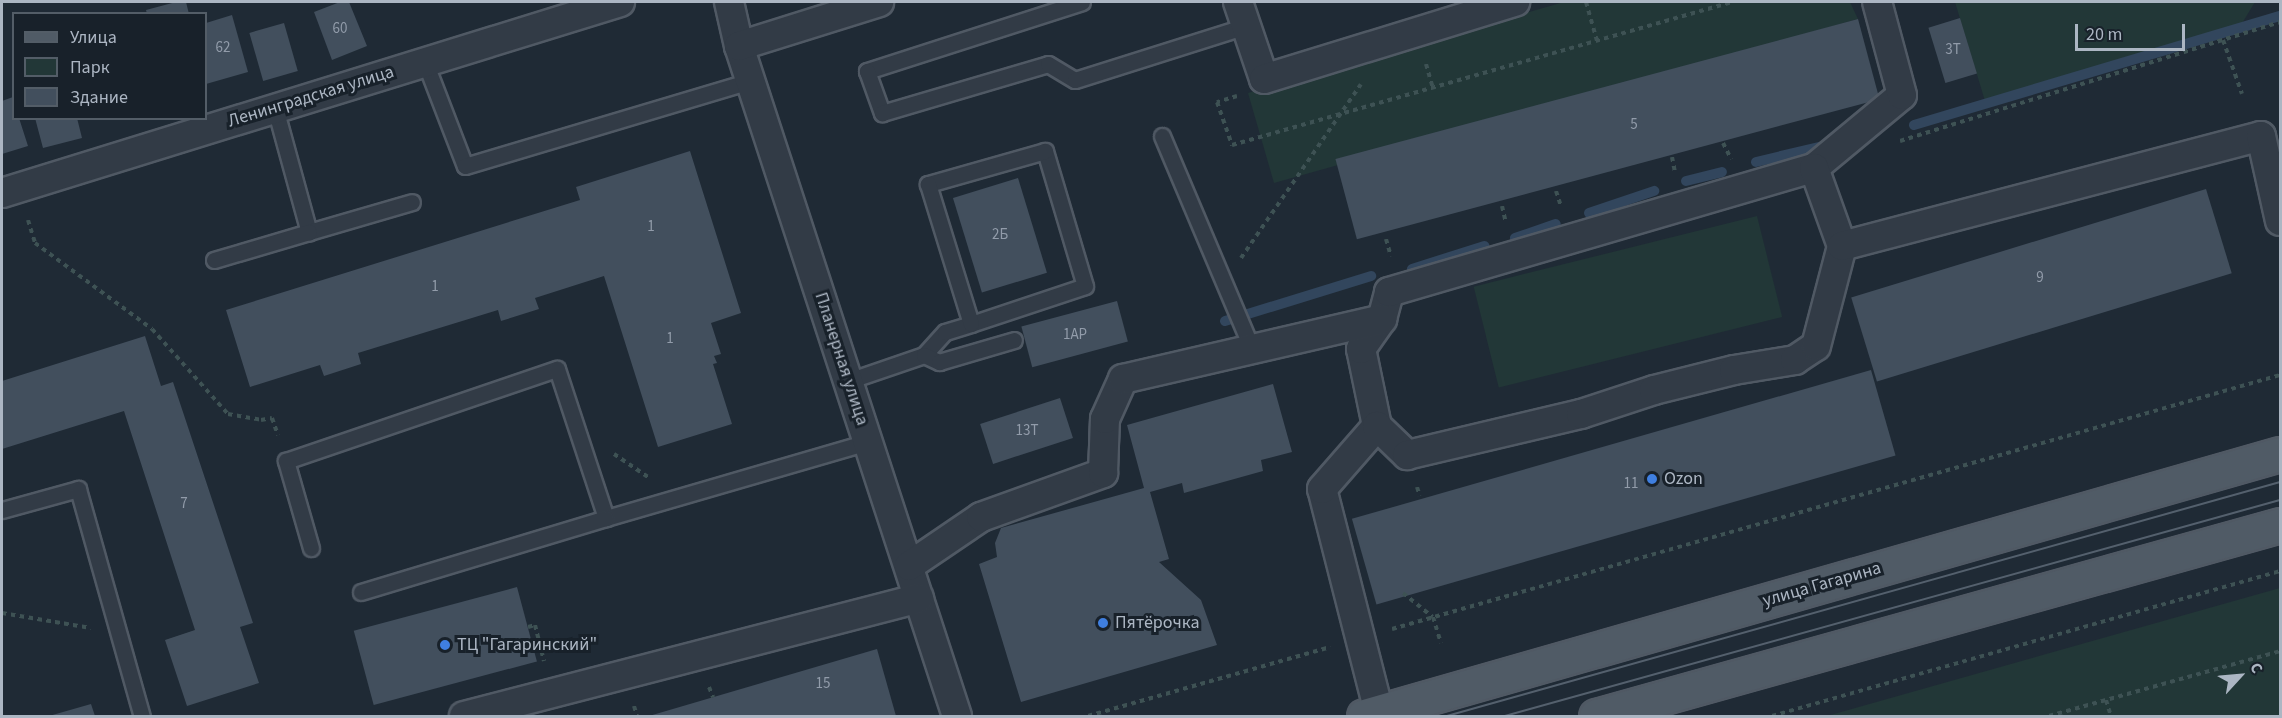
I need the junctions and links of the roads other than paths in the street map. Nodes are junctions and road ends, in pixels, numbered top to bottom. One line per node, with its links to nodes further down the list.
1 (620, 2): 9 (street, Ленинградская улица)
2 (729, 2): 8 (street, Планерная улица)
3 (879, 2): 8 (street)
4 (1082, 2): 7 (lane)
5 (1515, 2): 7 (street)
6 (1877, 2): 13 (street)
7 (1242, 14)
8 (739, 46): 10 (street, Планерная улица)
9 (425, 62): 10 (lane); 11 (street, Ленинградская улица)
10 (750, 81): 25 (street, Планерная улица)
11 (275, 108): 14 (street, Ленинградская улица); 17 (lane)
12 (1162, 136): 23 (lane)
13 (1814, 168): 18 (street); 20 (street)
14 (9, 190)
15 (412, 202): 17 (lane)
16 (2279, 206): 18 (street)
17 (309, 232): 19 (lane)
18 (1842, 246): 26 (street)
19 (214, 260)
20 (1382, 319): 23 (street); 26 (street)
21 (971, 324): 21 (lane); 24 (lane)
22 (1014, 340): 24 (lane)
23 (1251, 349): 33 (street)
24 (924, 355): 25 (lane)
25 (848, 381): 27 (street, Планерная улица)
26 (1377, 426): 36 (street)
27 (868, 442): 30 (lane); 33 (street, Планерная улица)
28 (2280, 454): 36 (main road, улица Гагарина)
29 (2, 510): 37 (lane)
30 (606, 518): 32 (lane); 34 (lane)
31 (2280, 525): 40 (main road)
32 (311, 548)
33 (909, 567): 35 (street, Планерная улица)
34 (361, 592)
35 (919, 598): 38 (street); 39 (street, Планерная улица)
36 (1371, 714)
37 (142, 717)
38 (464, 717)
39 (957, 717)
40 (1596, 717)

